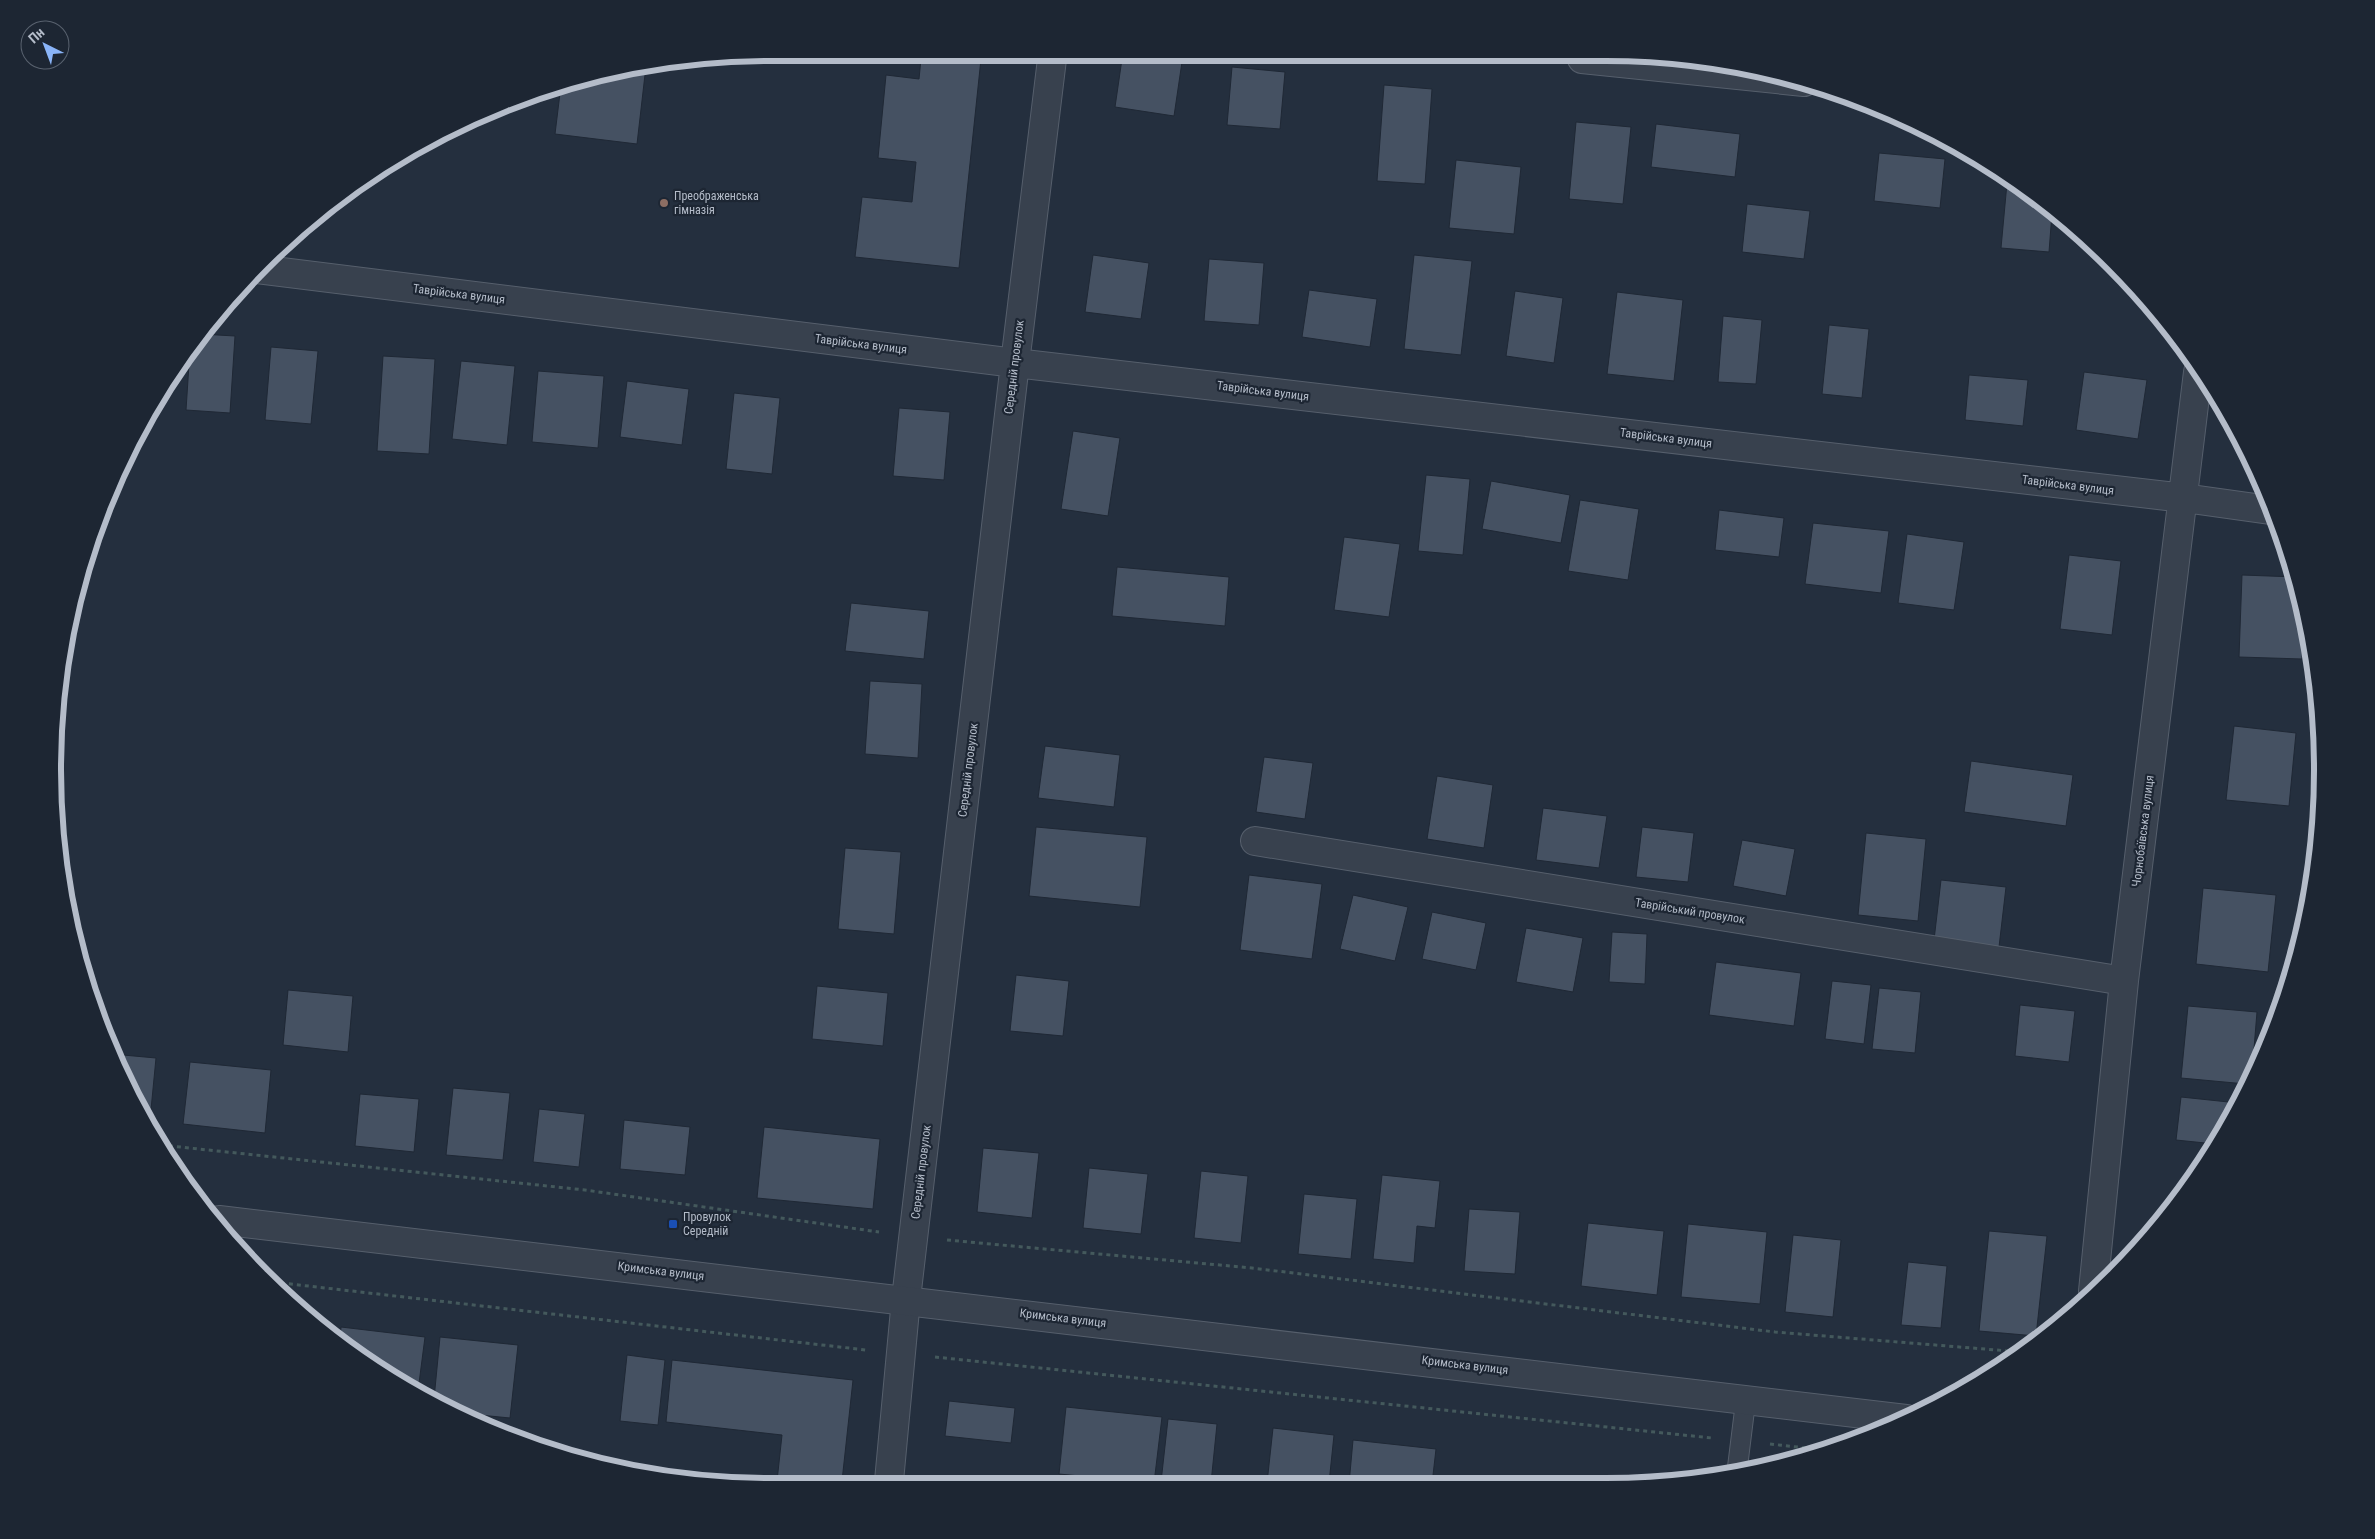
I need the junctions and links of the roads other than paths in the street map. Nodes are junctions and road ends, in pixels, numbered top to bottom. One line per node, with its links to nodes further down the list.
1 (1052, 61): 5 (street, Середній провулок)
2 (1601, 61): 3 (street)
3 (1751, 76)
4 (268, 270): 5 (street, Таврійська вулиця)
5 (1015, 362): 7 (street, Таврійська вулиця); 13 (street, Середній провулок)
6 (2197, 381): 7 (street, Чорнобаївська вулиця)
7 (2184, 498): 8 (street, Таврійська вулиця); 10 (street, Чорнобаївська вулиця)
8 (2264, 509)
9 (1255, 841): 10 (street, Таврійський провулок)
10 (2124, 981): 12 (street, Чорнобаївська вулиця)
11 (224, 1221): 13 (street, Кримська вулиця)
12 (2094, 1281)
13 (906, 1299): 14 (street, Кримська вулиця); 17 (street, Середній провулок)
14 (1746, 1398): 15 (street, Кримська вулиця); 16 (lane)
15 (1892, 1417)
16 (1738, 1465)
17 (889, 1478)

